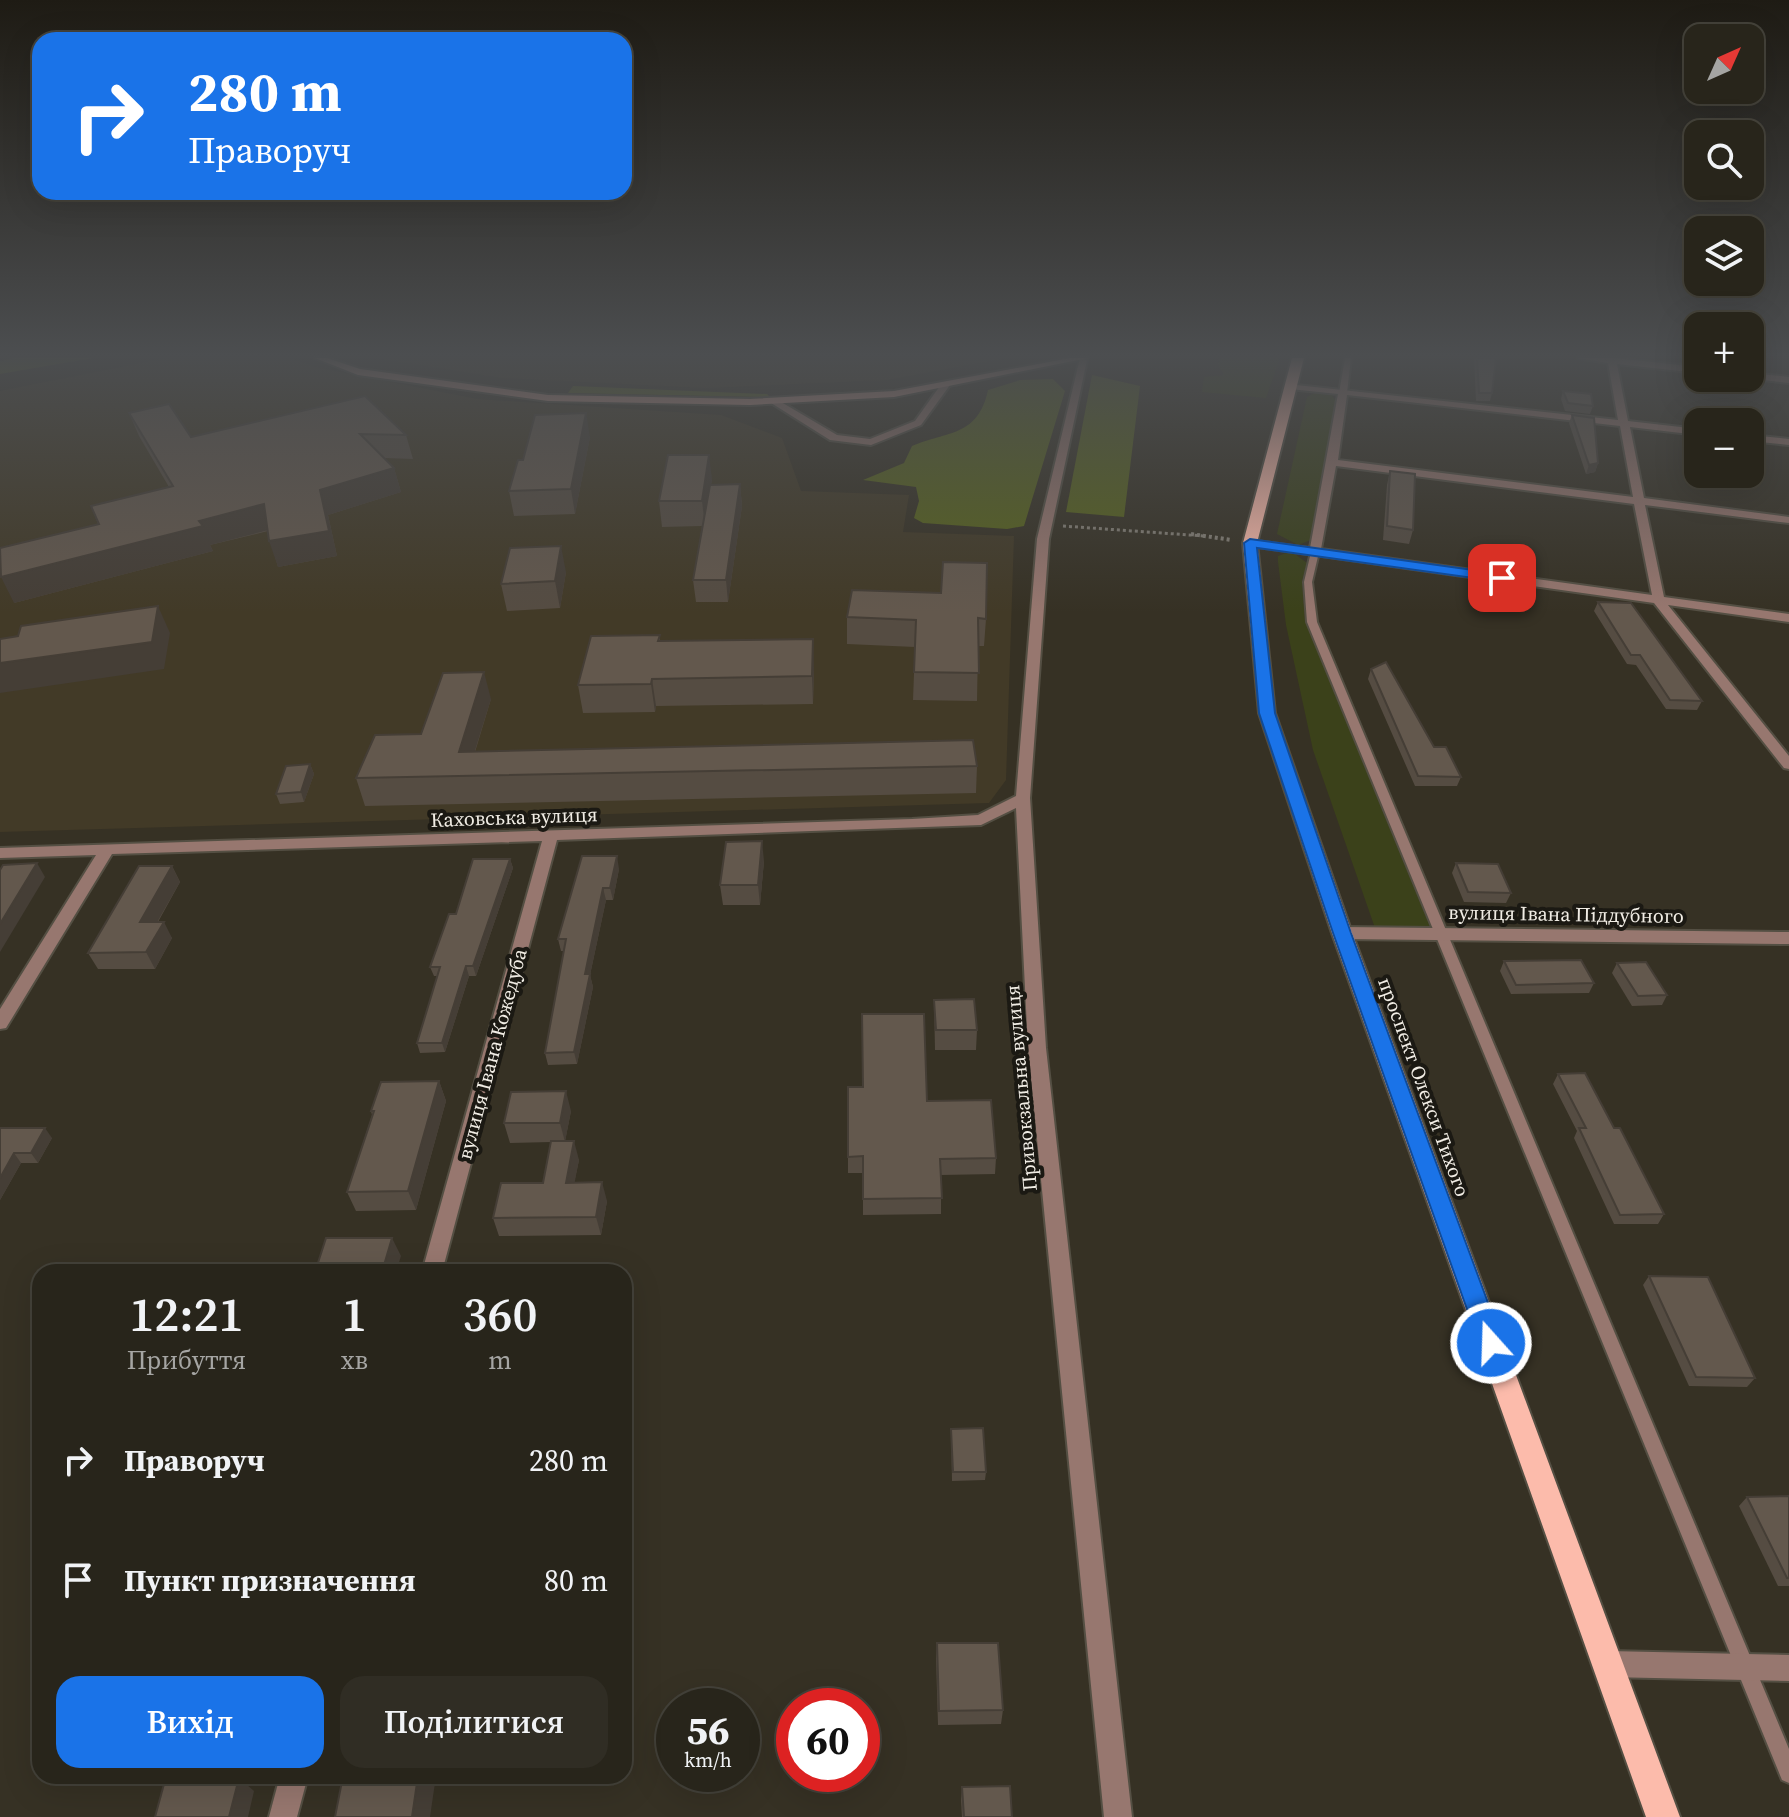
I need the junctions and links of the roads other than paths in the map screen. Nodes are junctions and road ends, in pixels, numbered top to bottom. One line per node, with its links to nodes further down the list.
1 (1065, 443): 13 (street, Привокзальна вулиця)
2 (1276, 443): 8 (main road, проспект Олекси Тихого)
3 (1335, 443): 5 (street)
4 (1627, 443): 6 (street)
5 (1332, 462): 6 (street); 9 (street)
6 (1641, 501): 7 (street); 10 (street)
7 (1789, 520)
8 (1250, 543): 9 (street); 17 (main road, проспект Олекси Тихого)
9 (1315, 552): 10 (street); 18 (lane)
10 (1659, 601): 11 (street); 12 (street)
11 (1789, 618)
12 (1789, 765)
13 (1023, 798): 14 (street, Каховська вулиця); 28 (street, Привокзальна вулиця)
14 (551, 836): 15 (street, Каховська вулиця); 21 (street, вулиця Івана Кожедуба)
15 (107, 850): 16 (street, Каховська вулиця); 20 (street)
16 (0, 853)
17 (1342, 933): 18 (street, вулиця Івана Піддубного); 22 (main road, проспект Олекси Тихого)
18 (1441, 934): 19 (street, вулиця Івана Піддубного); 23 (lane)
19 (1789, 938)
20 (0, 1023)
21 (434, 1264)
22 (1608, 1664): 23 (street); 29 (main road, проспект Олекси Тихого)
23 (1745, 1667): 24 (street); 25 (lane)
24 (1789, 1668)
25 (1789, 1773)
26 (292, 1784): 27 (street)
27 (283, 1817)
28 (1118, 1817)
29 (1663, 1817)

